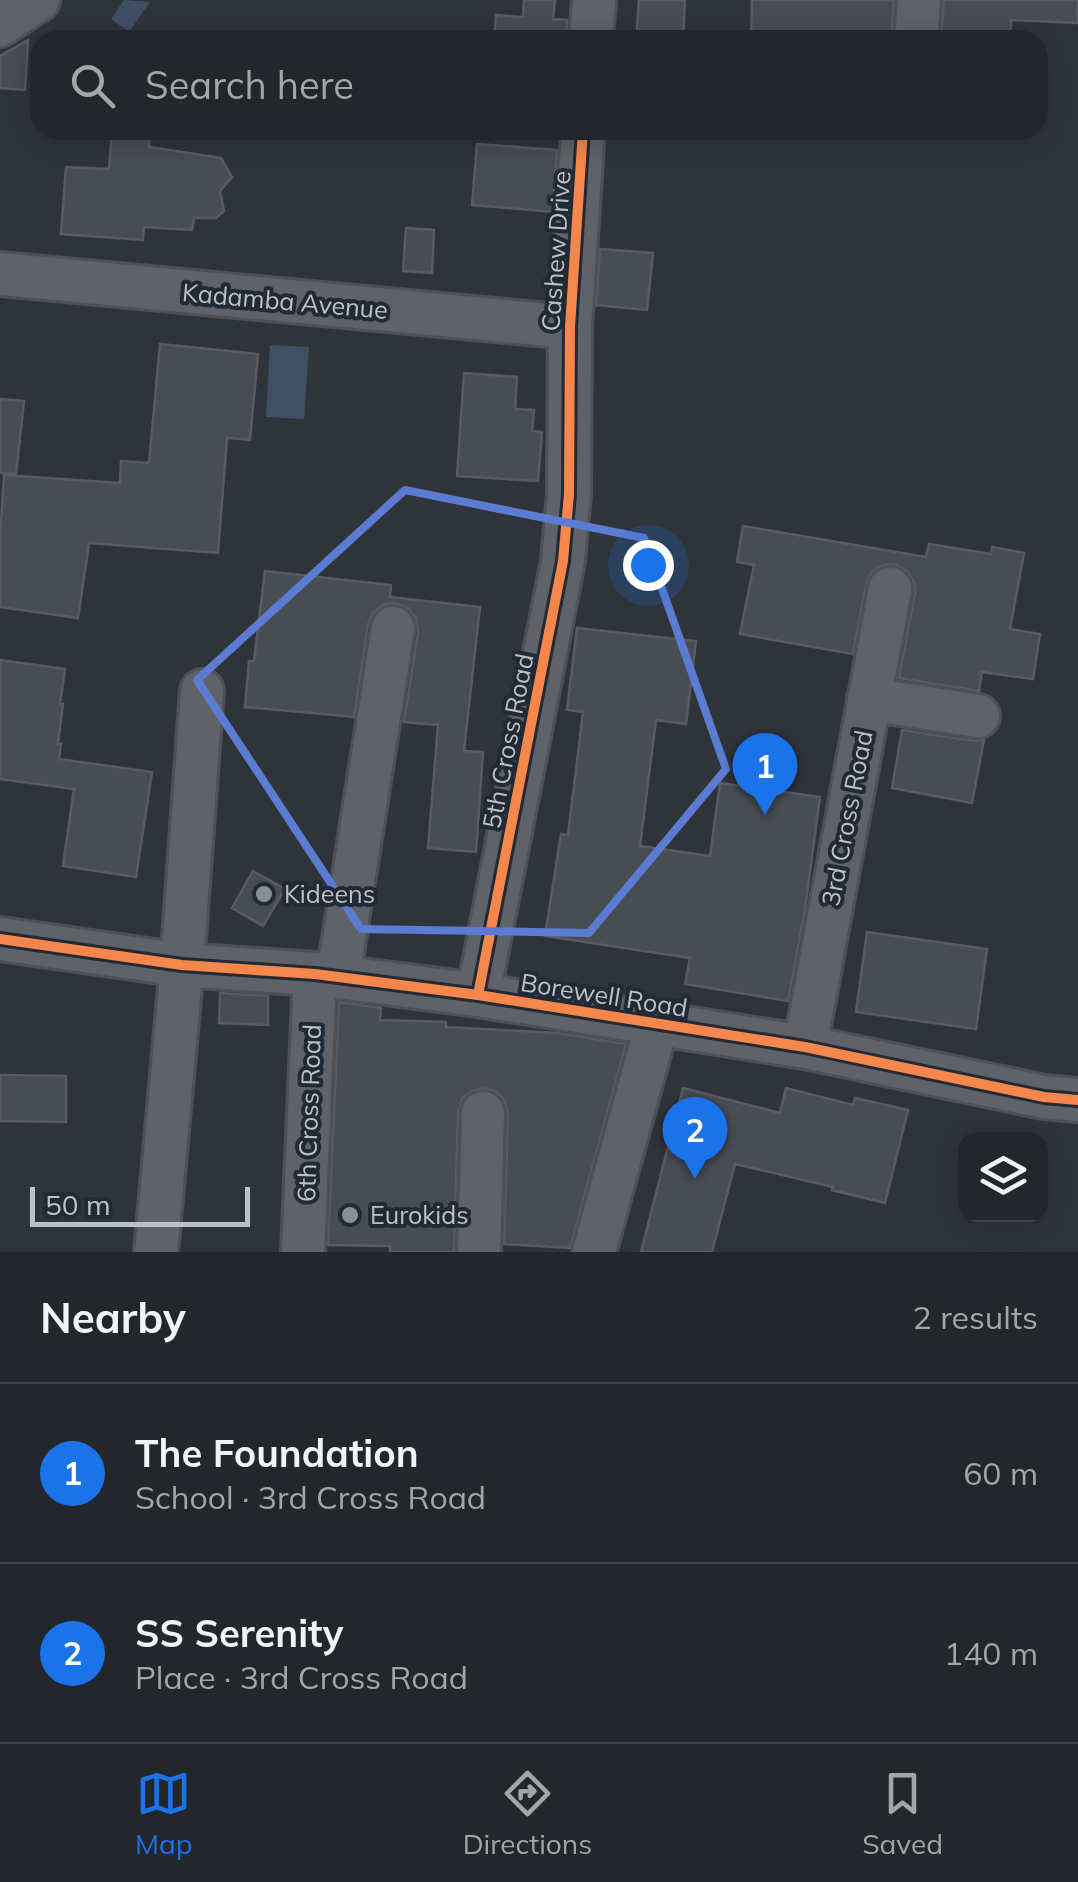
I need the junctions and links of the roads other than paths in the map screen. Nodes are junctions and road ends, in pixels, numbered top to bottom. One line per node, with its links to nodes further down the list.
1 (38, 0): 4 (street)
2 (594, 0): 5 (street)
3 (919, 0): 6 (street)
4 (0, 24)
5 (591, 30)
6 (917, 30)
7 (583, 140): 9 (street, Cashew Drive)
8 (0, 274): 9 (street, Kadamba Avenue)
9 (570, 328): 10 (street, Cashew Drive)
10 (569, 494): 19 (street, 5th Cross Road)
11 (890, 589): 14 (street, 3rd Cross Road)
12 (394, 628): 18 (street, 6th Cross Road)
13 (202, 691): 17 (street)
14 (869, 699): 15 (street); 21 (street, 3rd Cross Road)
15 (978, 716)
16 (0, 939): 17 (street, Borewell Road)
17 (182, 965): 18 (street, Borewell Road); 24 (street)
18 (326, 976): 19 (street, Borewell Road); 25 (street, 6th Cross Road)
19 (478, 995): 20 (street, Borewell Road)
20 (658, 1024): 21 (street, Borewell Road); 27 (street)
21 (805, 1047): 22 (street, Borewell Road)
22 (1078, 1100)
23 (483, 1113): 26 (street)
24 (156, 1252)
25 (303, 1252)
26 (479, 1252)
27 (594, 1252)

